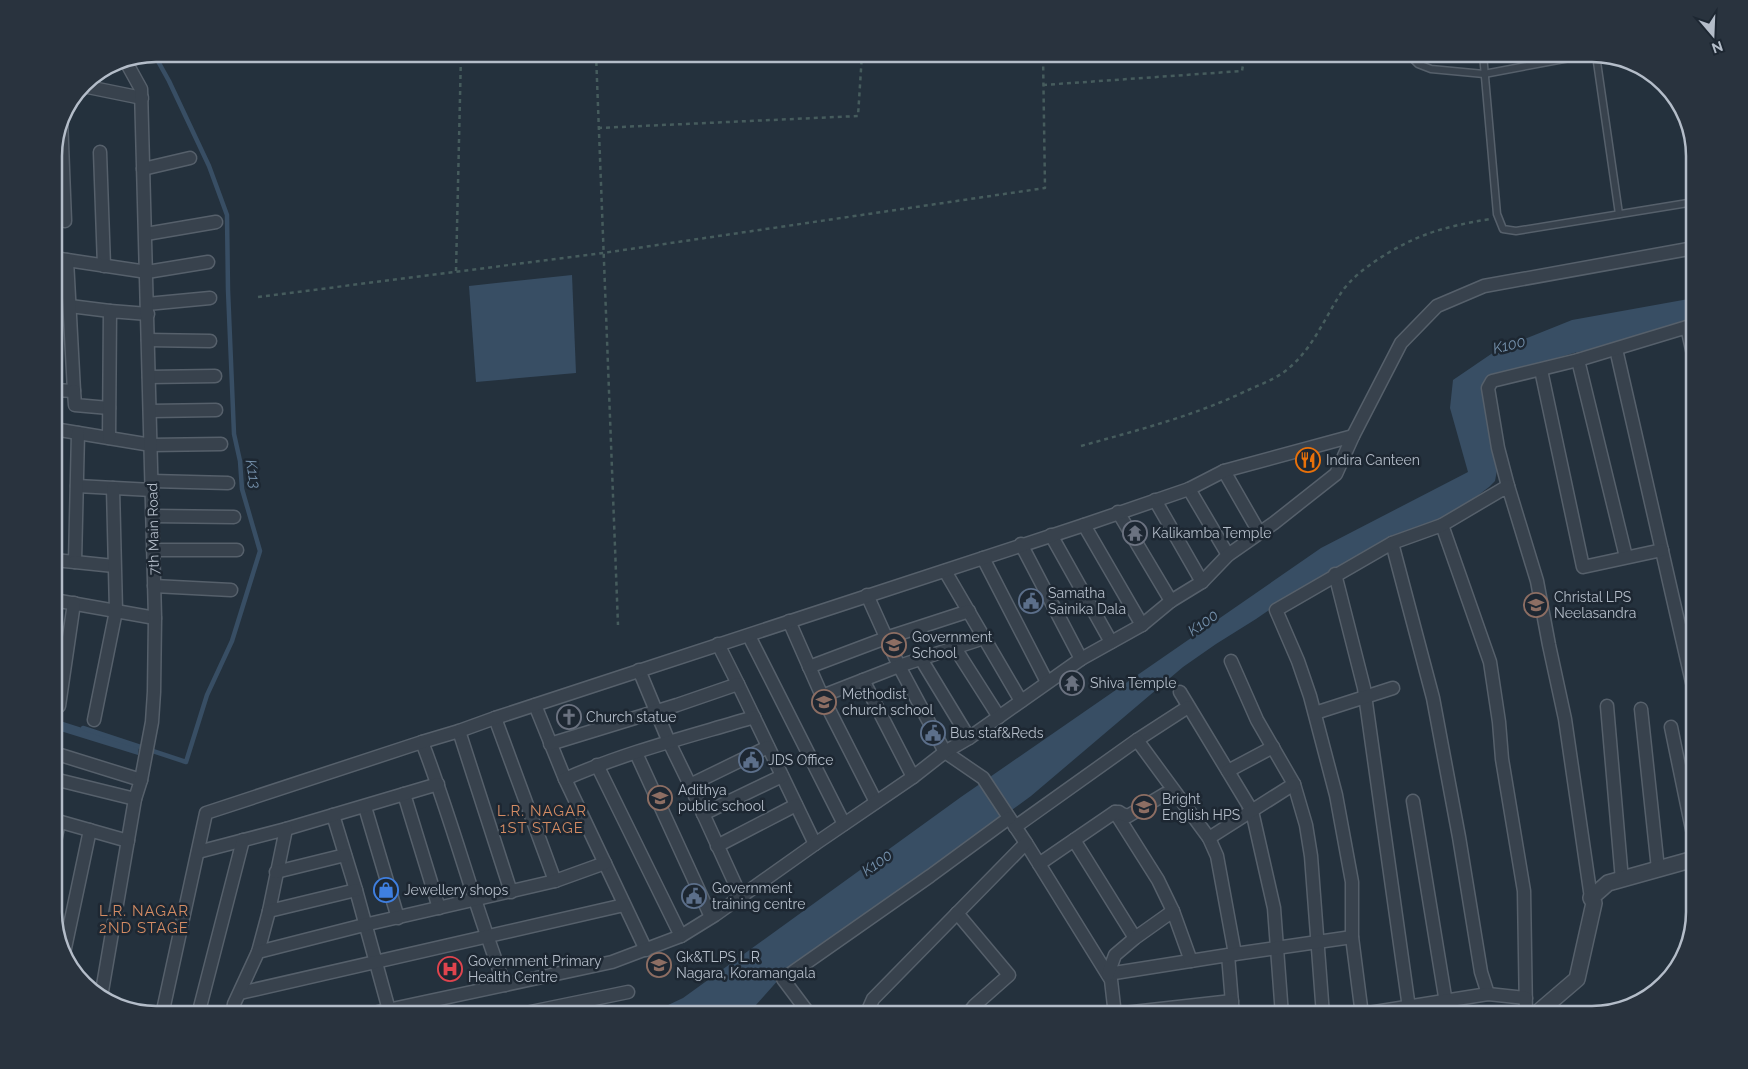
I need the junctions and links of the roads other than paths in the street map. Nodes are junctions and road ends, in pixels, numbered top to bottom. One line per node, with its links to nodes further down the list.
1 (1416, 62): 6 (lane)
2 (1483, 62): 6 (lane)
3 (1548, 62): 6 (lane)
4 (1597, 63): 14 (lane)
5 (129, 67): 8 (street, 7th Main Road)
6 (1484, 74): 14 (lane)
7 (93, 88): 8 (street)
8 (142, 98): 11 (street, 7th Main Road)
9 (100, 152): 22 (street)
10 (190, 158): 11 (street)
11 (144, 169): 17 (street, 7th Main Road)
12 (63, 170): 15 (street)
13 (1685, 203): 14 (lane)
14 (1619, 214)
15 (65, 221)
16 (216, 222): 17 (street)
17 (146, 234): 23 (street, 7th Main Road)
18 (1685, 250): 43 (street)
19 (63, 259): 20 (street)
20 (67, 260): 22 (street); 25 (street)
21 (208, 262): 23 (street)
22 (104, 266): 23 (street)
23 (147, 272): 26 (street, 7th Main Road)
24 (210, 298): 26 (street)
25 (70, 306): 27 (street); 37 (street)
26 (148, 309): 27 (street); 29 (street, 7th Main Road)
27 (110, 311): 38 (street)
28 (1685, 329): 31 (street)
29 (148, 340): 30 (street); 35 (street, 7th Main Road)
30 (210, 341)
31 (1616, 349): 32 (street); 66 (street)
32 (1578, 360): 33 (street); 68 (street)
33 (1541, 370): 51 (street); 68 (street)
34 (215, 376): 35 (street)
35 (150, 377): 40 (street, 7th Main Road)
36 (63, 390): 37 (street)
37 (74, 390): 38 (street)
38 (109, 408): 44 (street)
39 (216, 410): 40 (street)
40 (151, 412): 46 (street, 7th Main Road)
41 (63, 430): 42 (street)
42 (78, 433): 44 (street); 49 (street)
43 (1353, 436): 47 (street); 60 (street)
44 (109, 438): 46 (street)
45 (221, 444): 46 (street)
46 (151, 445): 50 (street, 7th Main Road)
47 (1224, 471): 53 (street); 60 (street)
48 (228, 483): 50 (street)
49 (77, 486): 52 (street); 71 (street)
50 (152, 486): 52 (street); 56 (street, 7th Main Road)
51 (1508, 486): 59 (street); 177 (street)
52 (113, 488): 72 (street)
53 (1189, 489): 54 (street); 67 (street)
54 (1156, 500): 55 (street); 75 (street)
55 (1118, 512): 58 (street); 79 (street)
56 (153, 516): 57 (street); 64 (street, 7th Main Road)
57 (234, 516)
58 (1084, 524): 61 (street); 86 (street)
59 (1442, 525): 62 (street); 205 (street)
60 (1259, 532): 67 (street)
61 (1050, 535): 63 (street); 90 (street)
62 (1392, 543): 74 (street); 204 (street)
63 (1021, 544): 69 (street); 95 (street)
64 (153, 550): 65 (street); 76 (street, 7th Main Road)
65 (238, 550)
66 (1662, 550): 68 (street); 93 (street)
67 (1228, 555): 75 (street)
68 (1626, 557)
69 (983, 558): 73 (street); 102 (street)
70 (63, 561): 71 (street)
71 (75, 562): 72 (street)
72 (114, 566): 82 (street)
73 (945, 571): 78 (street); 83 (street)
74 (1335, 574): 107 (street); 114 (street)
75 (1202, 582): 79 (street)
76 (154, 586): 77 (street); 84 (street, 7th Main Road)
77 (231, 590)
78 (867, 595): 85 (street); 88 (street)
79 (1171, 601): 86 (street)
80 (63, 602): 81 (street)
81 (74, 604): 82 (street); 100 (street)
82 (116, 611): 84 (street); 118 (street)
83 (969, 611): 88 (street); 89 (street)
84 (155, 618): 135 (street, 7th Main Road)
85 (789, 621): 87 (street); 97 (street)
86 (1142, 625): 90 (street)
87 (749, 636): 91 (street); 155 (street)
88 (886, 638): 97 (street); 98 (street)
89 (984, 638): 92 (street); 108 (street)
90 (1111, 642): 95 (street)
91 (718, 644): 99 (street); 103 (street)
92 (955, 648): 94 (street); 116 (street)
93 (1686, 654)
94 (921, 659): 98 (street); 121 (street)
95 (1081, 659): 102 (street)
96 (1231, 661): 127 (street)
97 (809, 666): 106 (street)
98 (899, 666): 101 (street); 128 (street)
99 (639, 670): 109 (street); 113 (street)
100 (63, 679)
101 (863, 680): 106 (street); 134 (street)
102 (1047, 682): 108 (street)
103 (738, 684): 113 (street); 115 (street)
104 (1393, 688): 107 (street)
105 (1180, 692): 111 (street)
106 (822, 696): 146 (street)
107 (1365, 697): 114 (street); 223 (street)
108 (1021, 701): 116 (street)
109 (535, 705): 117 (street); 125 (street)
110 (1607, 706): 172 (street)
111 (1188, 707): 122 (street); 132 (street)
112 (1641, 709): 170 (street)
113 (655, 711): 124 (street); 125 (street)
114 (1315, 713): 189 (street)
115 (754, 717): 124 (street); 126 (street)
116 (999, 717): 121 (street)
117 (495, 718): 120 (street); 173 (street)
118 (94, 720)
119 (1672, 727): 144 (street)
120 (459, 732): 123 (street); 175 (street)
121 (969, 738): 128 (street)
122 (1137, 740): 154 (street); 158 (street)
123 (422, 742): 138 (street); 165 (street)
124 (668, 742): 129 (street); 140 (street)
125 (550, 744): 136 (street)
126 (768, 747): 133 (street); 140 (street)
127 (1273, 747): 132 (street); 139 (street)
128 (945, 752): 134 (street); 154 (street)
129 (636, 753): 131 (street); 184 (street)
130 (63, 756): 135 (street)
131 (597, 765): 136 (street); 188 (street)
132 (1228, 771): 149 (street)
133 (782, 776): 147 (street); 151 (street)
134 (913, 777): 146 (street)
135 (141, 780): 143 (street, 7th Main Road)
136 (565, 780): 168 (street)
137 (63, 781): 143 (street)
138 (438, 784): 141 (street); 178 (street)
139 (1294, 784): 149 (street); 192 (street)
140 (690, 785): 151 (street)
141 (404, 794): 148 (street); 180 (street)
142 (1165, 794): 150 (street)
143 (135, 798): 161 (street, 7th Main Road)
144 (1686, 798)
145 (1413, 801): 207 (street)
146 (876, 802): 155 (street)
147 (796, 806): 163 (street); 164 (street)
148 (365, 807): 152 (street); 185 (street)
149 (1252, 811): 158 (street); 193 (street)
150 (1115, 812): 160 (street); 182 (street)
151 (703, 814): 164 (street)
152 (333, 815): 156 (street); 166 (street)
153 (63, 823): 157 (street)
154 (1012, 823): 162 (street); 214 (street)
155 (844, 824): 163 (street)
156 (286, 829): 159 (street); 171 (street)
157 (90, 830): 161 (street); 191 (street)
158 (1210, 838): 196 (street)
159 (243, 840): 165 (street); 209 (street)
160 (1074, 840): 169 (street); 190 (street)
161 (128, 841): 201 (street, 7th Main Road)
162 (1026, 842): 169 (street); 183 (street)
163 (815, 844): 176 (street)
164 (717, 846): 176 (street)
165 (198, 852): 208 (street)
166 (345, 855): 171 (street); 174 (street)
167 (1686, 861): 170 (street)
168 (605, 863): 173 (street); 179 (street)
169 (1039, 864): 199 (street)
170 (1658, 869): 172 (street)
171 (276, 872): 181 (street)
172 (1622, 880): 177 (street)
173 (555, 881): 175 (street)
174 (356, 890): 181 (street); 186 (street)
175 (511, 892): 178 (street)
176 (741, 897): 184 (street)
177 (1591, 898): 227 (street)
178 (475, 900): 180 (street); 187 (street)
179 (624, 905): 187 (street); 194 (street)
180 (439, 908): 185 (street)
181 (269, 911): 195 (street)
182 (1173, 911): 190 (street); 197 (street)
183 (957, 913): 215 (street); 216 (street)
184 (711, 917): 188 (street)
185 (398, 918): 186 (street)
186 (364, 925): 195 (street); 198 (street)
187 (486, 936): 198 (street); 200 (street)
188 (681, 936): 194 (street)
189 (1352, 937): 192 (street); 222 (street)
190 (1135, 938): 199 (street)
191 (67, 939)
192 (1318, 942): 193 (street); 221 (street)
193 (1277, 948): 196 (street); 220 (street)
194 (646, 950): 200 (street)
195 (258, 952): 203 (street)
196 (1231, 954): 197 (street); 206 (street)
197 (1191, 961): 199 (street)
198 (375, 962): 203 (street); 211 (street)
199 (1108, 974): 217 (street)
200 (505, 985): 212 (street)
201 (102, 989)
202 (628, 992): 213 (street)
203 (240, 993): 210 (street)
204 (1488, 994): 205 (street); 207 (street)
205 (1526, 998): 226 (street)
206 (1232, 1001): 218 (street); 219 (street)
207 (1445, 1001): 224 (street); 225 (street)
208 (164, 1006)
209 (200, 1006)
210 (234, 1006)
211 (388, 1006)
212 (408, 1006)
213 (560, 1006)
214 (803, 1006)
215 (870, 1006)
216 (974, 1006)
217 (1114, 1006)
218 (1187, 1006)
219 (1232, 1006)
220 (1281, 1006)
221 (1322, 1006)
222 (1359, 1006)
223 (1409, 1006)
224 (1428, 1006)
225 (1446, 1006)
226 (1526, 1006)
227 (1545, 1006)

